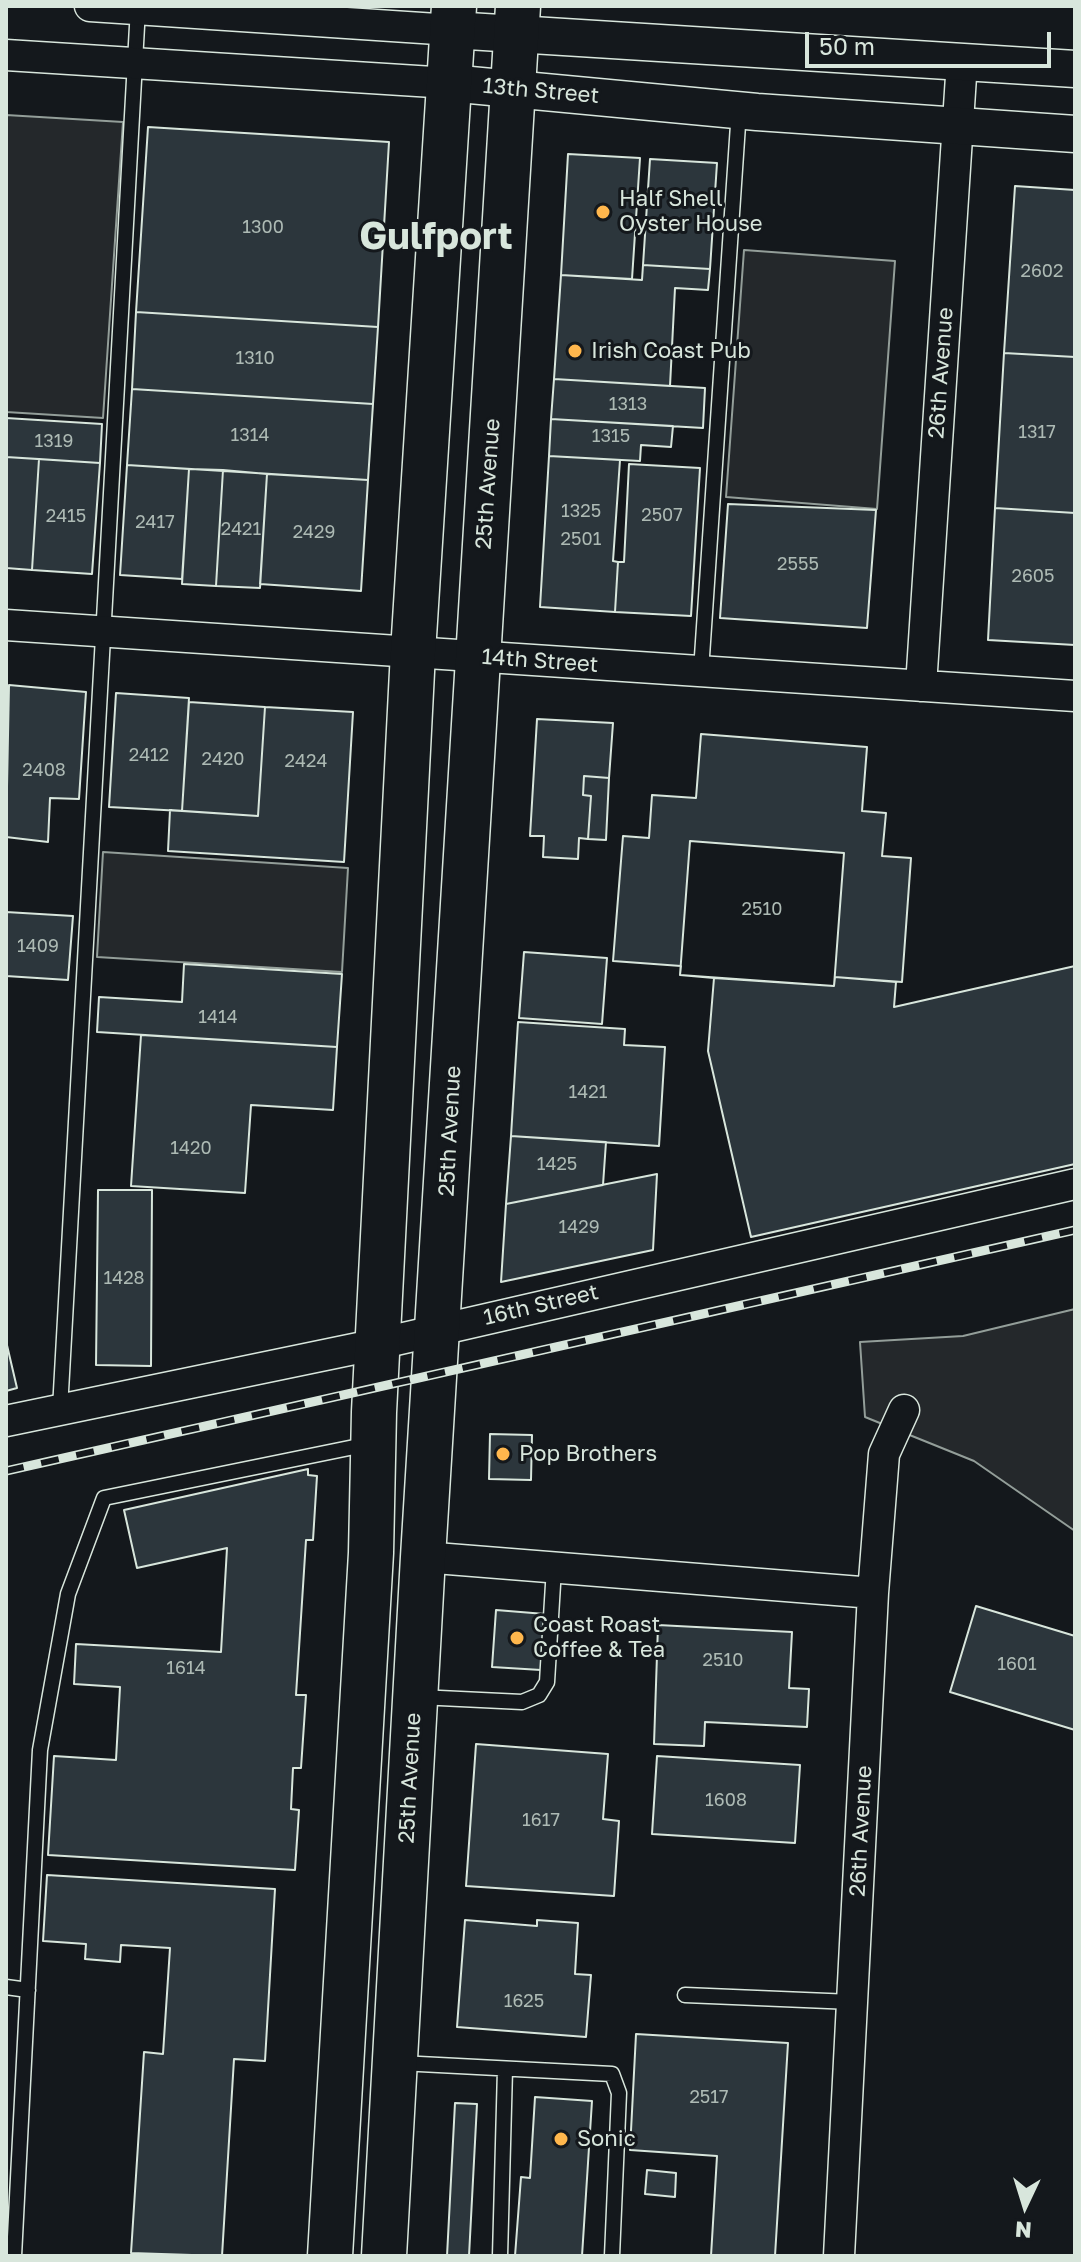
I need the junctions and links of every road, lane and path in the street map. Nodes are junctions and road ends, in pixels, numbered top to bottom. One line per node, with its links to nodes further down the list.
1 (90, 6): 2 (street)
2 (138, 8): 3 (street); 7 (lane)
3 (453, 18): 4 (street); 9 (main road)
4 (517, 21): 6 (street); 10 (main road, 25th Avenue)
5 (6, 55): 7 (street, 13th Street)
6 (962, 61): 8 (street); 12 (street, 26th Avenue)
7 (135, 63): 9 (street, 13th Street); 15 (lane)
8 (1075, 69)
9 (449, 83): 10 (street, 13th Street); 16 (main road)
10 (512, 87): 11 (street, 13th Street); 17 (main road, 25th Avenue)
11 (739, 110): 12 (street, 13th Street); 18 (lane)
12 (957, 126): 13 (street, 13th Street); 19 (street, 26th Avenue)
13 (1075, 134)
14 (6, 625): 15 (street, 14th Street)
15 (106, 631): 16 (street, 14th Street); 24 (lane)
16 (413, 652): 17 (street, 14th Street); 23 (main road)
17 (476, 656): 18 (street, 14th Street); 22 (main road, 25th Avenue)
18 (701, 671): 19 (street, 14th Street)
19 (921, 686): 20 (street, 14th Street)
20 (1075, 696)
21 (1075, 1184): 22 (street, 16th Street)
22 (439, 1328): 23 (street, 16th Street); 28 (main road, 25th Avenue)
23 (378, 1344): 24 (street, 16th Street); 27 (main road)
24 (60, 1409): 26 (street, 16th Street)
25 (904, 1410): 30 (street, 26th Avenue)
26 (6, 1421)
27 (374, 1443): 33 (lane); 39 (main road)
28 (423, 1557): 29 (street); 31 (main road, 25th Avenue)
29 (554, 1568): 30 (street); 31 (lane)
30 (873, 1593): 35 (street, 26th Avenue)
31 (415, 1696): 36 (main road, 25th Avenue)
32 (6, 1987): 33 (lane)
33 (28, 1990): 38 (lane)
34 (685, 1995): 35 (lane)
35 (852, 2002): 43 (street, 26th Avenue)
36 (394, 2063): 37 (lane); 40 (main road, 25th Avenue)
37 (505, 2069): 41 (lane); 42 (lane)
38 (14, 2256)
39 (330, 2256)
40 (384, 2256)
41 (500, 2256)
42 (612, 2256)
43 (839, 2256)

